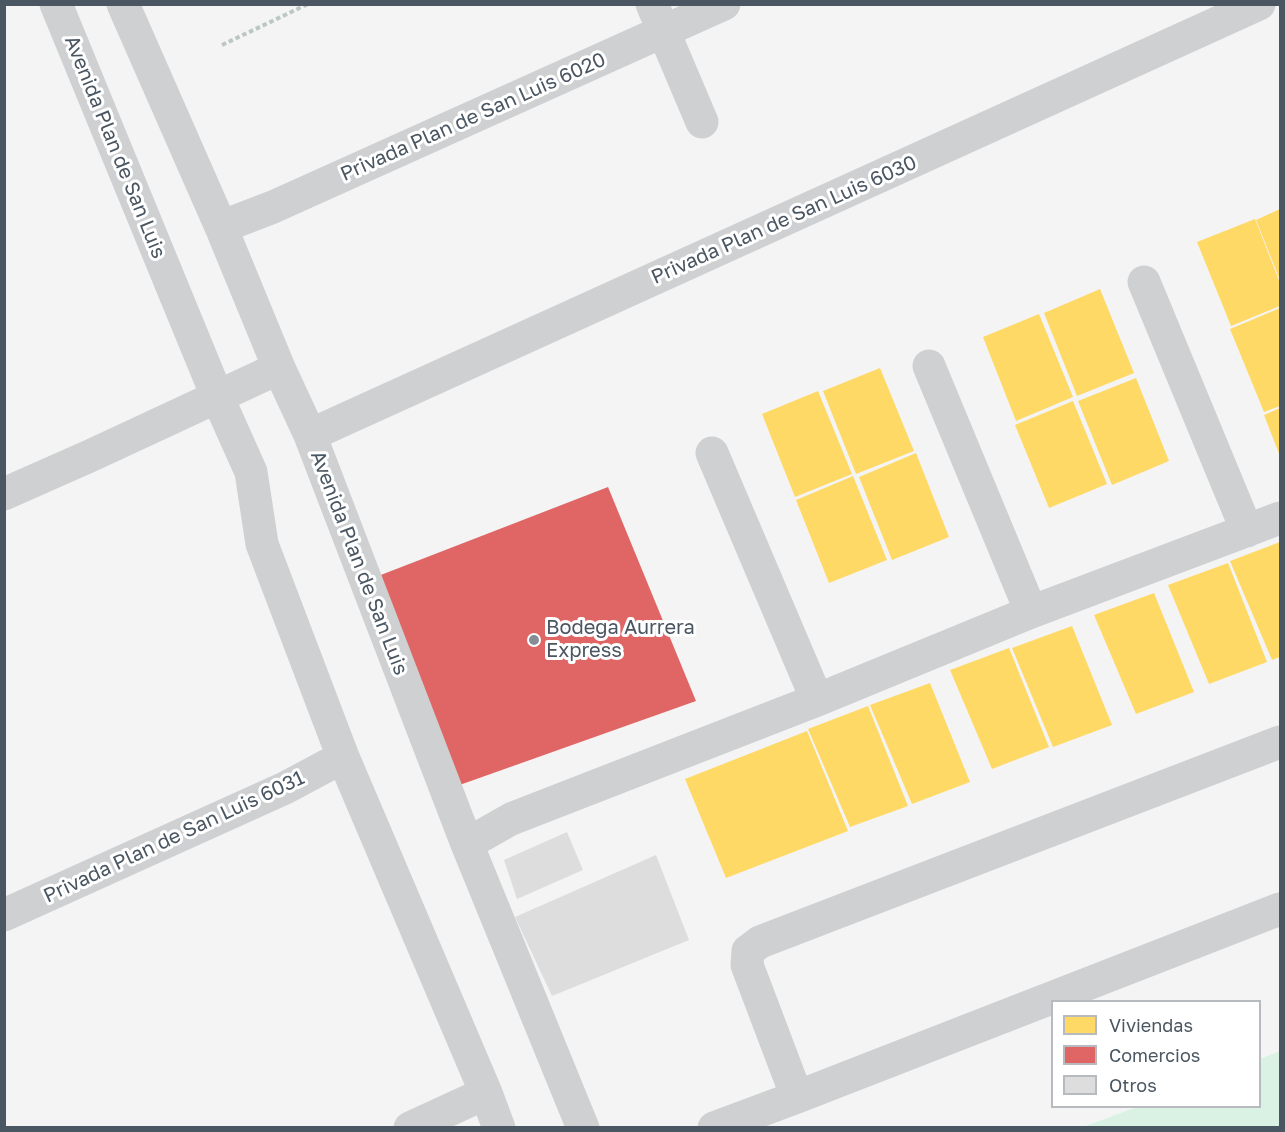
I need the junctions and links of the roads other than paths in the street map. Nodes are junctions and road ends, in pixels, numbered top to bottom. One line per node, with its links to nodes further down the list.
1 (56, 4): 11 (street, Avenida Plan de San Luis)
2 (123, 4): 7 (street, Avenida Plan de San Luis)
3 (724, 4): 5 (street, Privada Plan de San Luis 6020)
4 (1259, 4): 12 (street, Privada Plan de San Luis 6030)
5 (658, 17): 6 (street); 7 (street, Privada Plan de San Luis 6020)
6 (702, 122)
7 (221, 227): 10 (street, Avenida Plan de San Luis)
8 (1144, 282): 16 (street)
9 (929, 366): 17 (street)
10 (279, 368): 11 (street); 12 (street, Avenida Plan de San Luis)
11 (217, 396): 14 (street); 20 (street, Avenida Plan de San Luis)
12 (309, 435): 21 (street, Avenida Plan de San Luis)
13 (712, 453): 18 (street)
14 (4, 494)
15 (1281, 519): 16 (street)
16 (1247, 531): 17 (street)
17 (1031, 612): 18 (street)
18 (817, 700): 21 (street)
19 (1281, 742): 25 (street)
20 (344, 757): 23 (street, Privada Plan de San Luis 6031); 24 (street, Avenida Plan de San Luis)
21 (467, 844): 28 (street, Avenida Plan de San Luis)
22 (1281, 909): 25 (street)
23 (4, 915)
24 (486, 1094): 26 (street); 27 (street, Avenida Plan de San Luis)
25 (797, 1097): 29 (street)
26 (410, 1128)
27 (499, 1128)
28 (583, 1128)
29 (714, 1128)

